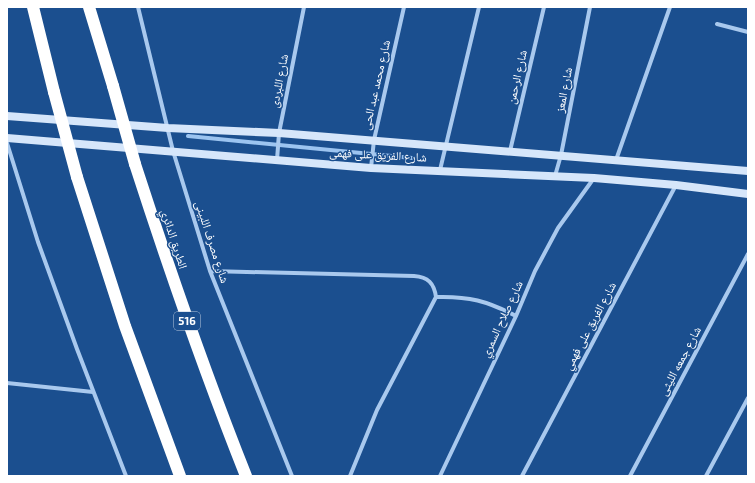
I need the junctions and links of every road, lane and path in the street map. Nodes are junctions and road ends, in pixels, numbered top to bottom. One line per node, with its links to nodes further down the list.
1 (33, 7): 39 (highway, bridge)
2 (89, 7): 40 (highway, الطريق الدائري / 516, bridge)
3 (138, 7): 13 (street, شارع مصرف اللبينى)
4 (304, 7): 14 (street, شارع اللبردى)
5 (404, 7): 17 (street, شارع محمد عبد الحى)
6 (479, 7): 18 (street)
7 (544, 7): 20 (street, شارع الرحمن)
8 (590, 7): 21 (street, شارع المعز)
9 (670, 7): 23 (street)
10 (717, 24): 11 (street)
11 (748, 32)
12 (7, 116): 13 (street, شارع الفريق على فهمى)
13 (168, 128): 14 (street, شارع الفريق على فهمى); 19 (street, شارع مصرف اللبينى)
14 (279, 136): 17 (street, شارع الفريق على فهمى); 22 (street, شارع اللبردى)
15 (7, 138): 19 (street, شارع الفريق على فهمى)
16 (7, 143): 36 (street)
17 (374, 143): 18 (street, شارع الفريق على فهمى); 24 (street, شارع محمد عبد الحى)
18 (446, 146): 20 (street, شارع الفريق على فهمى); 25 (street)
19 (173, 151): 22 (street, شارع الفريق على فهمى); 32 (street, شارع مصرف اللبينى)
20 (510, 151): 21 (street, شارع الفريق على فهمى)
21 (561, 156): 23 (street, شارع الفريق على فهمى); 27 (street, شارع المعز)
22 (277, 157): 24 (street, شارع الفريق على فهمى)
23 (616, 160): 26 (street, شارع الفريق على فهمى)
24 (371, 165): 25 (street, شارع الفريق على فهمى)
25 (440, 170): 27 (street, شارع الفريق على فهمى)
26 (748, 171)
27 (555, 176): 28 (street, شارع الفريق على فهمى)
28 (594, 178): 29 (street, شارع الفريق على فهمى); 34 (street, شارع صلاح السمري)
29 (676, 185): 30 (street, شارع الفريق على فهمى); 44 (street, شارع الفريق على فهمي)
30 (748, 194)
31 (748, 254): 45 (street, شارع جمعه الليثى)
32 (210, 271): 33 (street); 41 (street, شارع مصرف اللبينى)
33 (436, 297): 34 (street); 42 (street)
34 (516, 316): 43 (street, شارع صلاح السمري)
35 (7, 382): 36 (street)
36 (93, 392): 38 (street)
37 (748, 398): 46 (street)
38 (126, 476)
39 (180, 476)
40 (246, 476)
41 (292, 476)
42 (350, 476)
43 (440, 476)
44 (522, 476)
45 (630, 476)
46 (706, 476)

